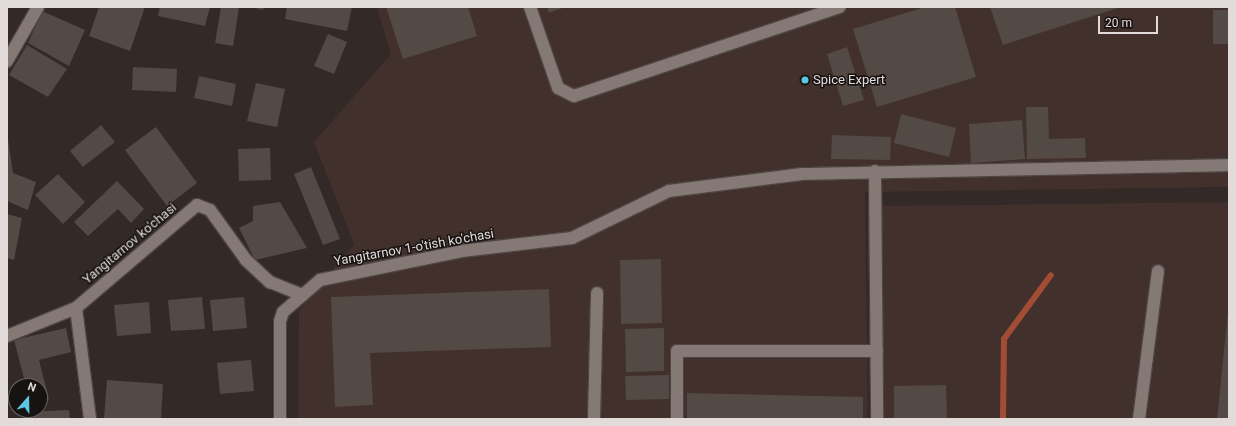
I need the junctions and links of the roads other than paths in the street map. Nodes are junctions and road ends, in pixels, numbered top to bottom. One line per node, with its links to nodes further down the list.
1 (38, 7): 4 (street)
2 (530, 7): 3 (street)
3 (840, 7)
4 (7, 61)
5 (1229, 165): 6 (street, Yangitarnov 1-o'tish ko'chasi)
6 (875, 170): 9 (street, Yangitarnov 1-o'tish ko'chasi); 12 (street)
7 (1158, 271): 18 (street)
8 (597, 293): 15 (street)
9 (302, 295): 10 (street, Yangitarnov ko'chasi); 14 (street, Yangitarnov 1-o'tish ko'chasi)
10 (76, 308): 11 (street, Yangitarnov ko'chasi); 13 (street)
11 (7, 336)
12 (877, 351): 16 (street); 17 (street)
13 (90, 419)
14 (280, 419)
15 (594, 419)
16 (677, 419)
17 (877, 419)
18 (1139, 419)

